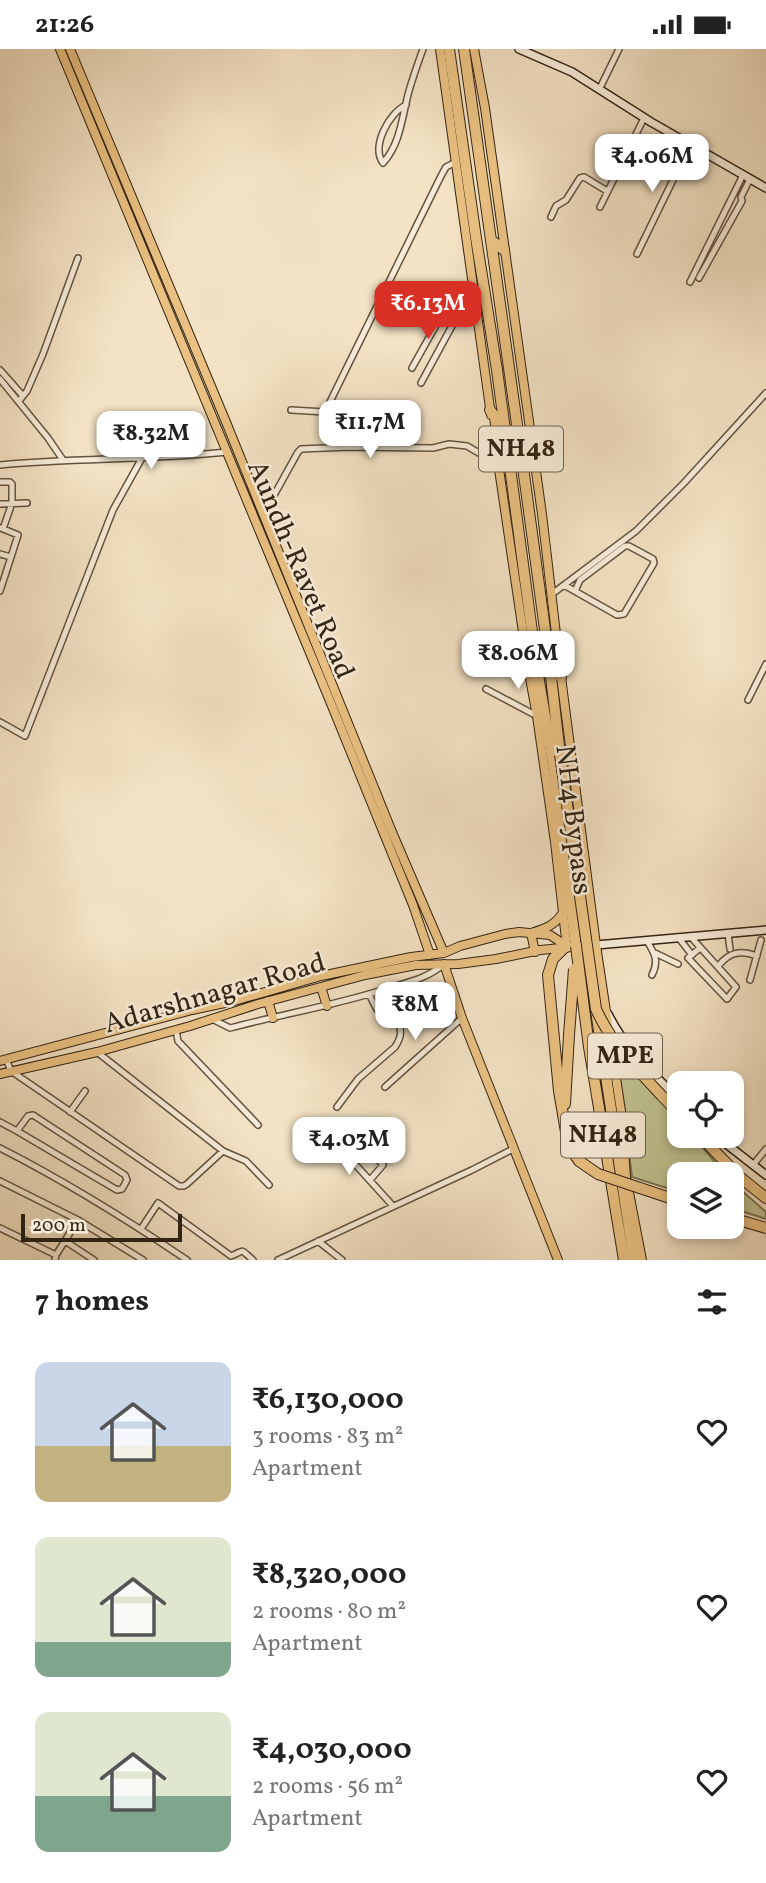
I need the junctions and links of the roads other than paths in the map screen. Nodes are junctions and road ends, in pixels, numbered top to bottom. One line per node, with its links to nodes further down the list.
1 (60, 49): 37 (main road, Aundh-Ravet Road)
2 (70, 49): 36 (main road, Aundh-Ravet Road)
3 (423, 49): 11 (street)
4 (440, 49): 14 (main road, NH4 Bypass)
5 (449, 49): 41 (highway, NH48)
6 (464, 49): 20 (highway, NH48)
7 (474, 49): 21 (main road)
8 (519, 49): 10 (main road)
9 (619, 49): 10 (street)
10 (600, 88): 12 (main road)
11 (406, 105): 11 (street)
12 (644, 118): 13 (main road); 17 (street)
13 (690, 145): 15 (main road); 22 (street)
14 (456, 162): 27 (main road, NH4 Bypass); 34 (street)
15 (746, 177): 16 (main road); 24 (street); 25 (street)
16 (766, 188)
17 (607, 191): 18 (street); 19 (street)
18 (600, 207)
19 (551, 217)
20 (491, 235): 21 (highway); 55 (highway, NH48)
21 (505, 250): 54 (main road)
22 (638, 254)
23 (78, 258): 33 (street)
24 (699, 278)
25 (690, 282)
26 (459, 313): 27 (street); 28 (street); 31 (street)
27 (477, 314): 35 (main road, NH4 Bypass)
28 (412, 368)
29 (0, 370): 33 (street)
30 (0, 379): 33 (street)
31 (421, 383)
32 (766, 393): 51 (street)
33 (21, 398): 40 (street)
34 (291, 410)
35 (490, 411): 38 (main road, NH4 Bypass); 41 (highway)
36 (237, 450): 37 (street); 47 (main road, Aundh-Ravet Road)
37 (226, 452): 39 (street); 81 (main road, Aundh-Ravet Road)
38 (497, 457): 47 (street); 60 (main road, NH4 Bypass)
39 (142, 458): 40 (street); 63 (street)
40 (63, 460): 42 (street)
41 (510, 463): 60 (highway, NH48)
42 (0, 465)
43 (0, 482): 44 (street)
44 (12, 503): 45 (street); 46 (street); 48 (street)
45 (26, 503)
46 (0, 504)
47 (263, 515): 79 (main road, Aundh-Ravet Road)
48 (2, 529): 50 (street)
49 (0, 554): 50 (street)
50 (11, 557): 52 (street)
51 (564, 585): 53 (street); 54 (street)
52 (0, 588)
53 (575, 591): 53 (street)
54 (552, 594): 58 (main road)
55 (549, 659): 58 (highway); 64 (highway, NH48)
56 (766, 664): 57 (street)
57 (764, 675): 61 (street)
58 (561, 677): 73 (main road)
59 (486, 689): 62 (street)
60 (536, 694): 62 (main road, NH4 Bypass); 64 (highway, NH48)
61 (748, 700)
62 (537, 716): 65 (main road, NH4 Bypass)
63 (0, 722)
64 (556, 756): 75 (highway, NH48); 93 (highway, NH48, bridge)
65 (562, 914): 67 (main road); 75 (main road, NH4 Bypass)
66 (763, 930): 68 (main road); 71 (street)
67 (531, 933): 75 (main road, NH4 Bypass); 78 (main road); 79 (main road, NH4 Bypass)
68 (728, 933): 69 (main road); 77 (street)
69 (690, 936): 70 (main road); 76 (street)
70 (678, 937): 72 (main road); 82 (street)
71 (761, 940): 74 (street); 83 (street)
72 (647, 941): 73 (main road); 80 (street)
73 (596, 945): 75 (main road, Adarshnagar Road); 93 (main road)
74 (766, 946)
75 (569, 947): 78 (main road, Adarshnagar Road); 110 (highway, MPE, bridge); 110 (highway); 146 (highway, NH48, bridge)
76 (700, 948): 82 (street); 82 (street)
77 (730, 949)
78 (535, 952): 84 (main road, Adarshnagar Road)
79 (444, 953): 81 (main road, Adarshnagar Road)
80 (655, 953): 85 (street); 87 (street)
81 (430, 955): 99 (main road, Adarshnagar Road)
82 (692, 955)
83 (757, 956): 86 (street); 88 (street)
84 (444, 964): 89 (main road, Adarshnagar Road); 90 (street); 96 (main road)
85 (678, 964)
86 (719, 965)
87 (652, 975)
88 (750, 980)
89 (321, 988): 91 (main road, Adarshnagar Road); 92 (main road)
90 (369, 994): 92 (street); 106 (street)
91 (268, 1002): 94 (main road, Adarshnagar Road); 95 (main road)
92 (327, 1006): 95 (street)
93 (601, 1010): 103 (main road); 105 (highway, MPE, bridge); 124 (highway, NH48); 124 (main road)
94 (211, 1018): 95 (street); 97 (main road, Adarshnagar Road)
95 (273, 1018)
96 (462, 1018): 102 (street); 118 (main road)
97 (176, 1030): 98 (main road, Adarshnagar Road); 109 (street)
98 (97, 1052): 100 (main road, Adarshnagar Road); 120 (street)
99 (3, 1060): 100 (street)
100 (11, 1071): 101 (main road, Adarshnagar Road); 107 (street)
101 (0, 1074)
102 (385, 1087)
103 (667, 1088)
104 (85, 1090): 107 (street)
105 (667, 1101)
106 (337, 1107)
107 (70, 1112): 120 (street)
108 (0, 1122): 111 (street)
109 (258, 1125)
110 (565, 1126): 128 (highway, MPE, bridge)
111 (17, 1131): 111 (street)
112 (325, 1131): 125 (street)
113 (355, 1136): 125 (street)
114 (0, 1148): 134 (street)
115 (711, 1148): 121 (highway)
116 (714, 1148): 121 (highway)
117 (731, 1148): 122 (main road)
118 (513, 1149): 130 (street); 145 (main road)
119 (766, 1149): 122 (street)
120 (223, 1151): 127 (street)
121 (716, 1153): 129 (highway)
122 (753, 1165): 123 (main road)
123 (766, 1175)
124 (624, 1179): 147 (highway, NH48); 148 (main road)
125 (370, 1180): 130 (street)
126 (0, 1181): 131 (street)
127 (269, 1185)
128 (667, 1197)
129 (766, 1198)
130 (393, 1206): 137 (street)
131 (78, 1220): 136 (street); 140 (street)
132 (744, 1221): 135 (highway)
133 (0, 1228): 138 (street)
134 (141, 1229): 141 (street); 142 (street)
135 (766, 1229)
136 (65, 1241): 138 (street); 139 (street)
137 (318, 1241): 143 (street); 144 (street)
138 (56, 1258)
139 (94, 1260)
140 (143, 1260)
141 (187, 1260)
142 (253, 1260)
143 (278, 1260)
144 (342, 1260)
145 (558, 1260)
146 (624, 1260)
147 (634, 1260)
148 (642, 1260)

